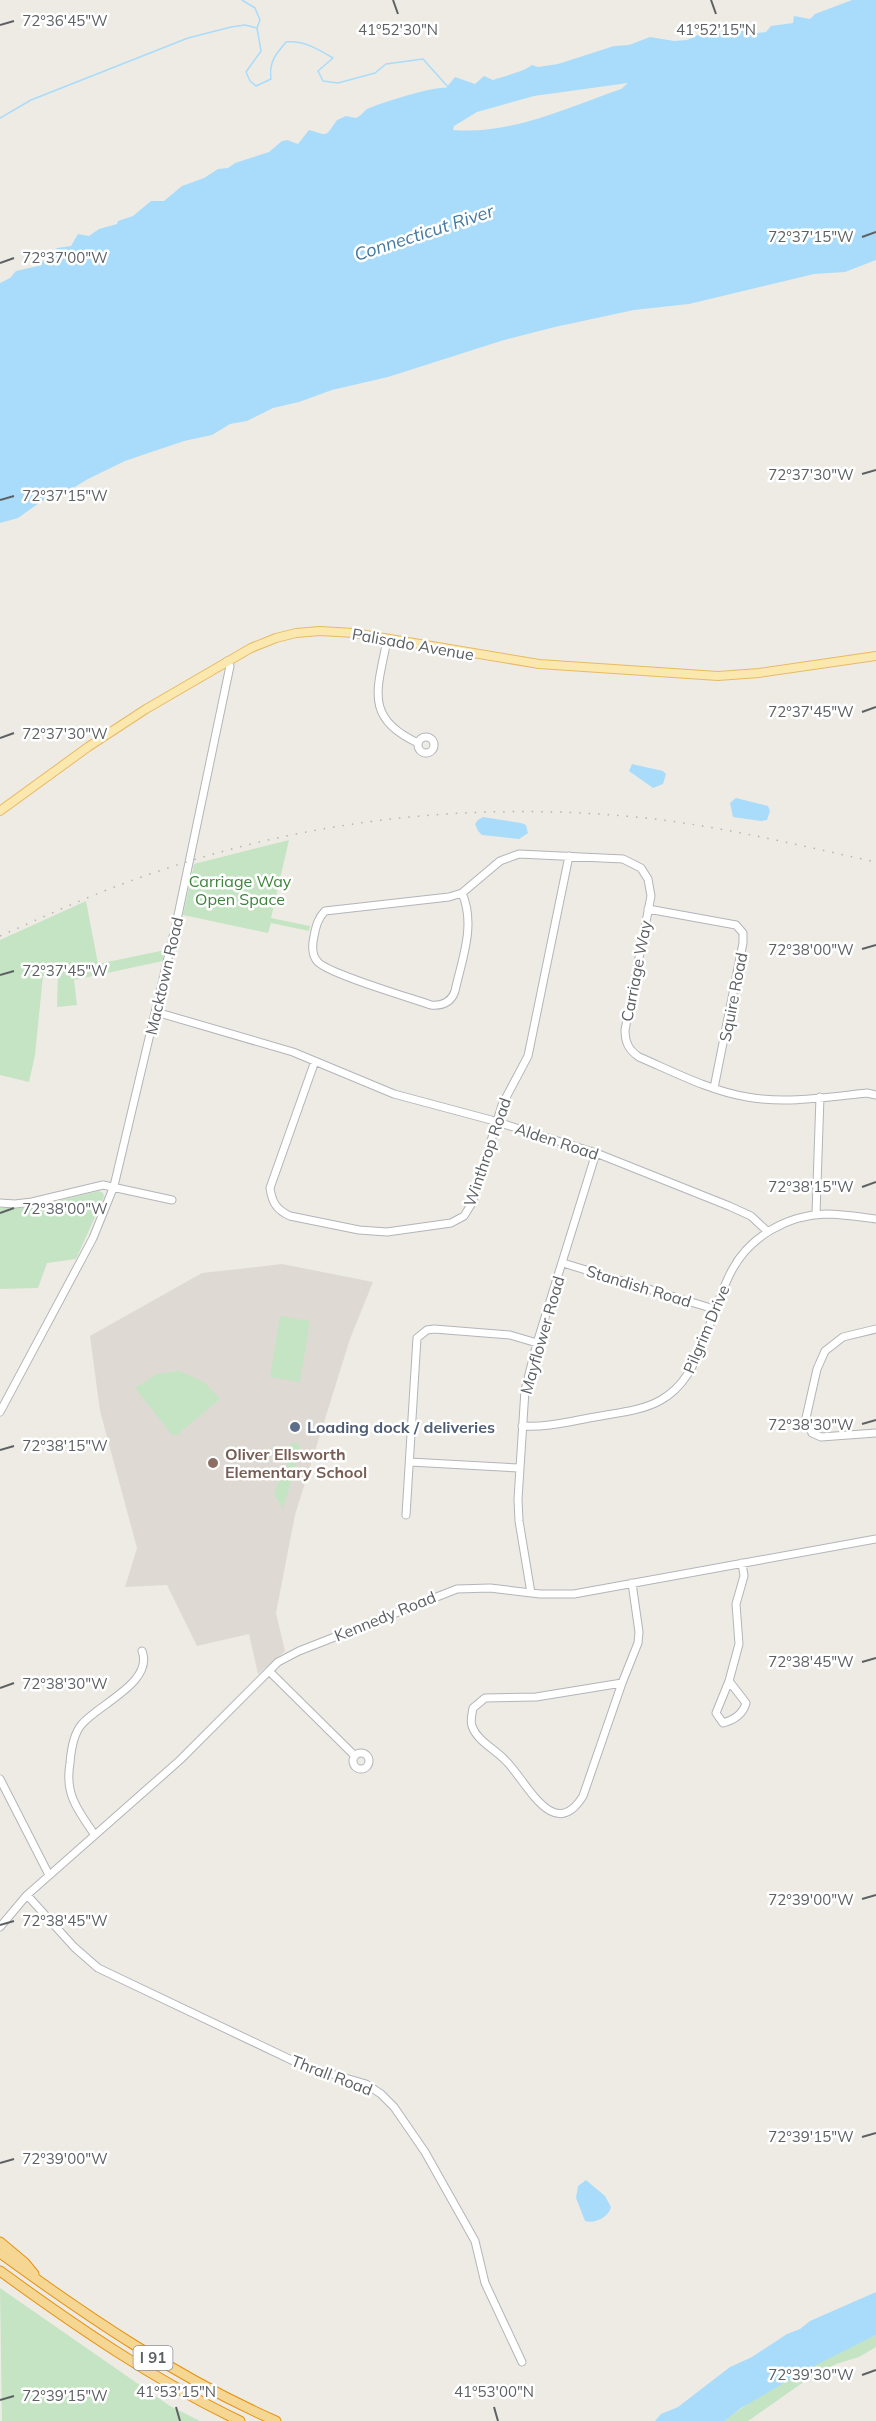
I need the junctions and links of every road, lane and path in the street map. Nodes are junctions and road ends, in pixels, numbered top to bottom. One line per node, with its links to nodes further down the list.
1 (387, 640): 2 (main road, Palisado Avenue); 3 (main road, Palisado Avenue); 4 (street)
2 (876, 656)
3 (227, 661): 5 (main road, Palisado Avenue); 9 (street, Macktown Road)
4 (417, 742)
5 (0, 811)
6 (569, 856): 7 (street, Carriage Way); 8 (street, Carriage Way); 14 (street, Winthrop Road)
7 (462, 893): 7 (street, Carriage Way)
8 (648, 909): 11 (street, Carriage Way); 11 (street, Squire Road)
9 (156, 1012): 10 (street, Alden Road); 16 (street, Macktown Road)
10 (315, 1061): 14 (street, Alden Road); 14 (street, Winthrop Road)
11 (714, 1088): 13 (street, Carriage Way)
12 (876, 1095): 13 (street, Carriage Way)
13 (820, 1097): 19 (street)
14 (497, 1121): 15 (street, Alden Road)
15 (596, 1153): 21 (street, Alden Road); 22 (street, Mayflower Road)
16 (114, 1186): 17 (street); 18 (street); 26 (street, Macktown Road)
17 (172, 1200)
18 (0, 1203)
19 (816, 1214): 20 (street, Pilgrim Drive); 21 (street, Pilgrim Drive)
20 (876, 1219)
21 (768, 1232): 23 (street, Pilgrim Drive)
22 (563, 1263): 23 (street, Standish Road); 25 (street, Mayflower Road)
23 (714, 1310): 27 (street, Pilgrim Drive)
24 (876, 1329): 28 (street)
25 (537, 1343): 27 (street, Mayflower Road); 29 (street)
26 (0, 1412)
27 (522, 1426): 30 (street, Mayflower Road)
28 (876, 1433)
29 (410, 1462): 30 (street); 31 (street)
30 (519, 1468): 35 (street, Mayflower Road)
31 (406, 1515)
32 (876, 1539): 33 (street, Kennedy Road)
33 (742, 1563): 34 (street, Kennedy Road); 38 (street)
34 (632, 1583): 35 (street, Kennedy Road); 39 (street)
35 (531, 1593): 37 (street, Kennedy Road)
36 (142, 1651): 42 (street)
37 (269, 1671): 40 (street); 42 (street, Kennedy Road)
38 (729, 1681): 38 (street)
39 (622, 1683): 39 (street)
40 (355, 1756)
41 (0, 1779): 43 (street)
42 (94, 1834): 43 (street, Kennedy Road)
43 (48, 1875): 44 (street, Kennedy Road)
44 (27, 1895): 45 (street, Kennedy Road); 52 (street, Thrall Road)
45 (0, 1927)
46 (0, 2242): 50 (highway)
47 (0, 2253): 50 (highway, I 91)
48 (0, 2271): 51 (highway, I 91)
49 (0, 2279): 51 (highway)
50 (38, 2281): 54 (highway, I 91)
51 (30, 2293): 53 (highway, I 91)
52 (522, 2362)
53 (240, 2421)
54 (276, 2421)

